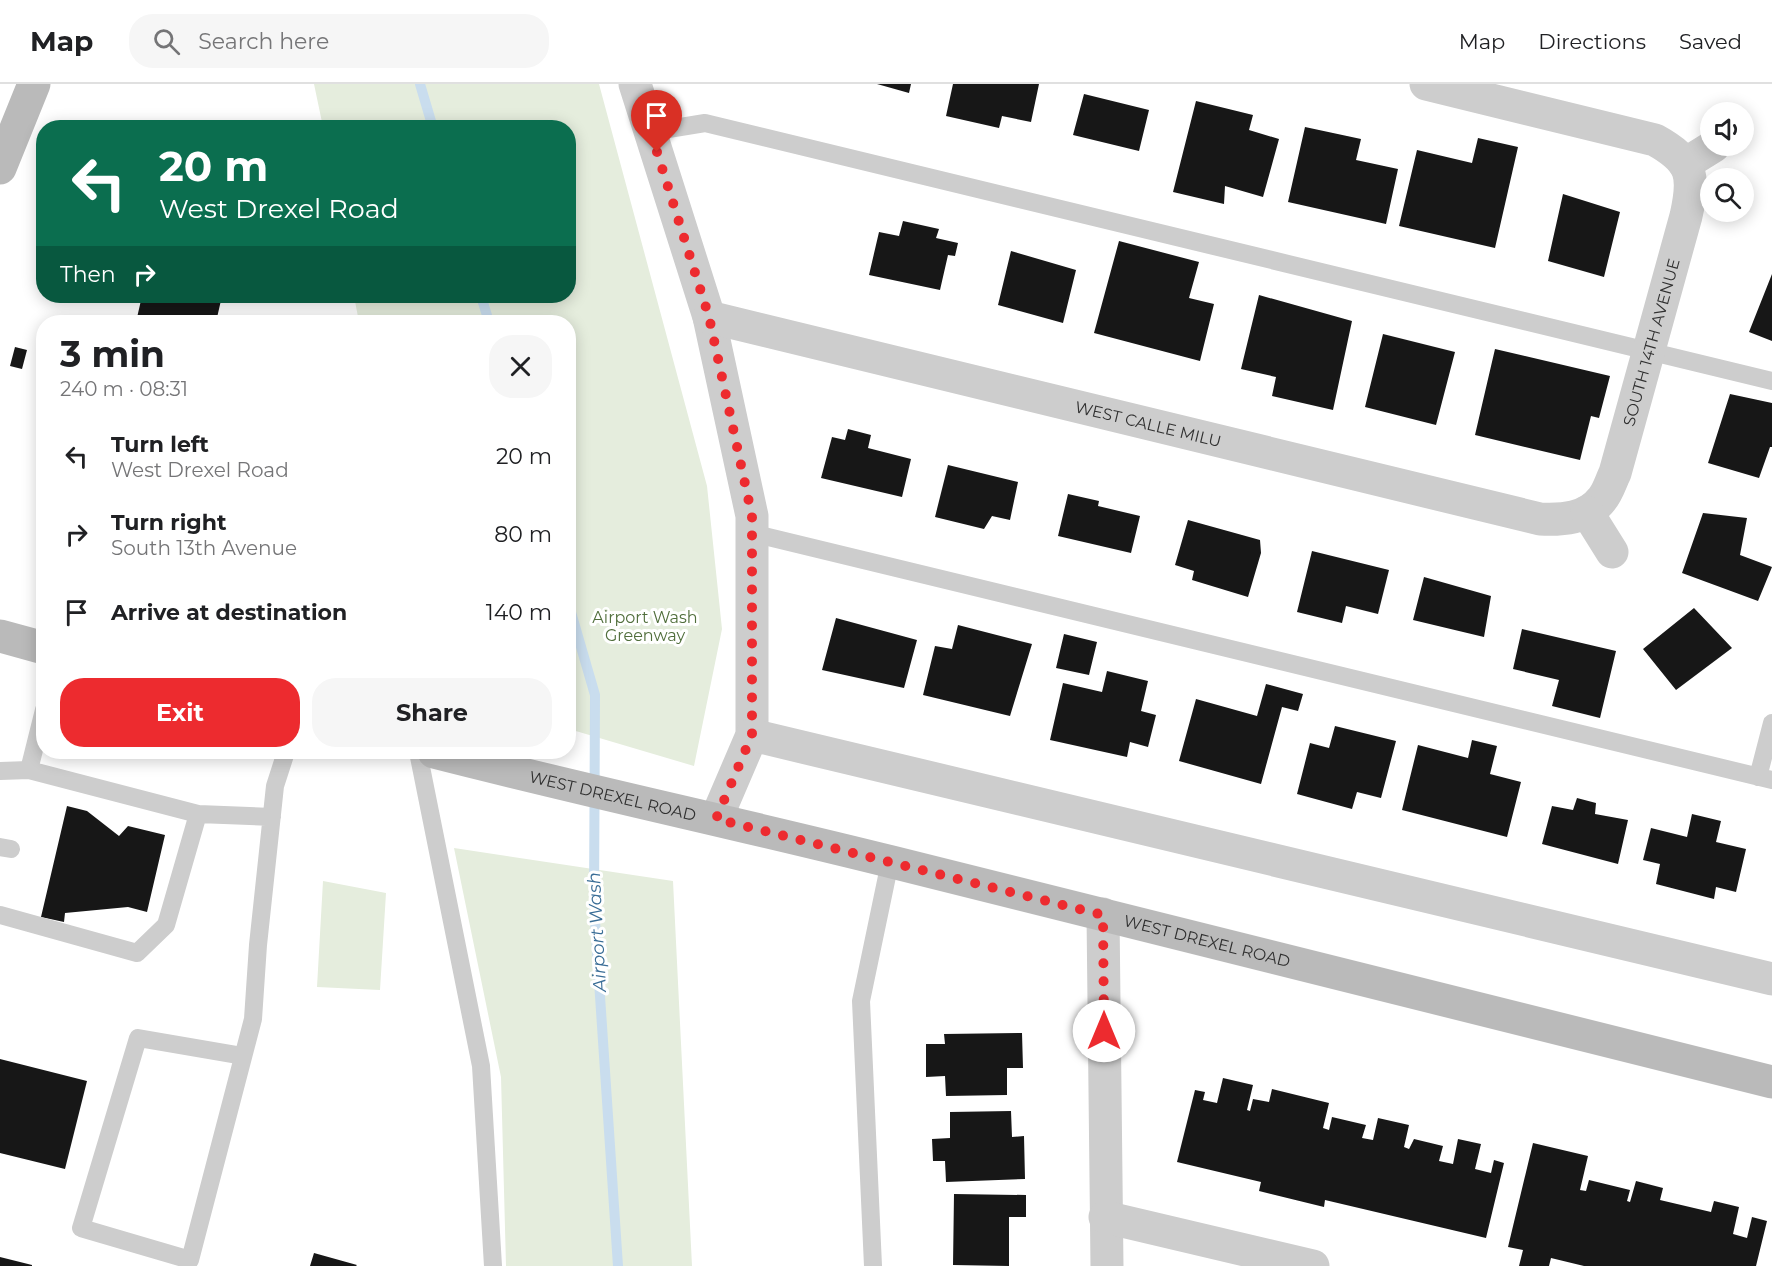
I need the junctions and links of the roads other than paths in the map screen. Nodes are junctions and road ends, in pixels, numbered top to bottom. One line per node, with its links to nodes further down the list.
1 (34, 84): 7 (street)
2 (635, 84): 4 (street)
3 (1426, 84): 6 (street)
4 (650, 132): 8 (street); 9 (lane)
5 (1700, 155): 6 (street)
6 (1685, 164): 9 (street, SOUTH 14TH AVENUE)
7 (0, 168)
8 (709, 317): 11 (street, WEST CALLE MILU); 12 (street)
9 (1650, 351): 10 (lane); 11 (street, SOUTH 14TH AVENUE)
10 (1772, 381)
11 (1587, 512): 13 (street)
12 (752, 532): 17 (street); 24 (lane)
13 (1612, 552)
14 (0, 636): 15 (street)
15 (36, 646)
16 (1772, 723): 24 (lane)
17 (752, 735): 27 (street); 31 (street)
18 (36, 742): 22 (lane)
19 (284, 759): 26 (lane)
20 (419, 759): 35 (lane)
21 (461, 759): 27 (street, WEST DREXEL ROAD)
22 (29, 770): 23 (lane); 25 (lane)
23 (0, 771)
24 (1765, 779)
25 (198, 814): 26 (lane); 29 (lane)
26 (272, 817): 32 (lane)
27 (716, 819): 28 (street, WEST DREXEL ROAD)
28 (890, 862): 30 (street, WEST DREXEL ROAD); 36 (lane)
29 (0, 915)
30 (1103, 915): 33 (street, WEST DREXEL ROAD); 34 (street)
31 (1772, 979)
32 (243, 1056): 32 (lane)
33 (1772, 1082)
34 (1105, 1217): 37 (street); 38 (street)
35 (493, 1266)
36 (873, 1266)
37 (1107, 1266)
38 (1313, 1266)

